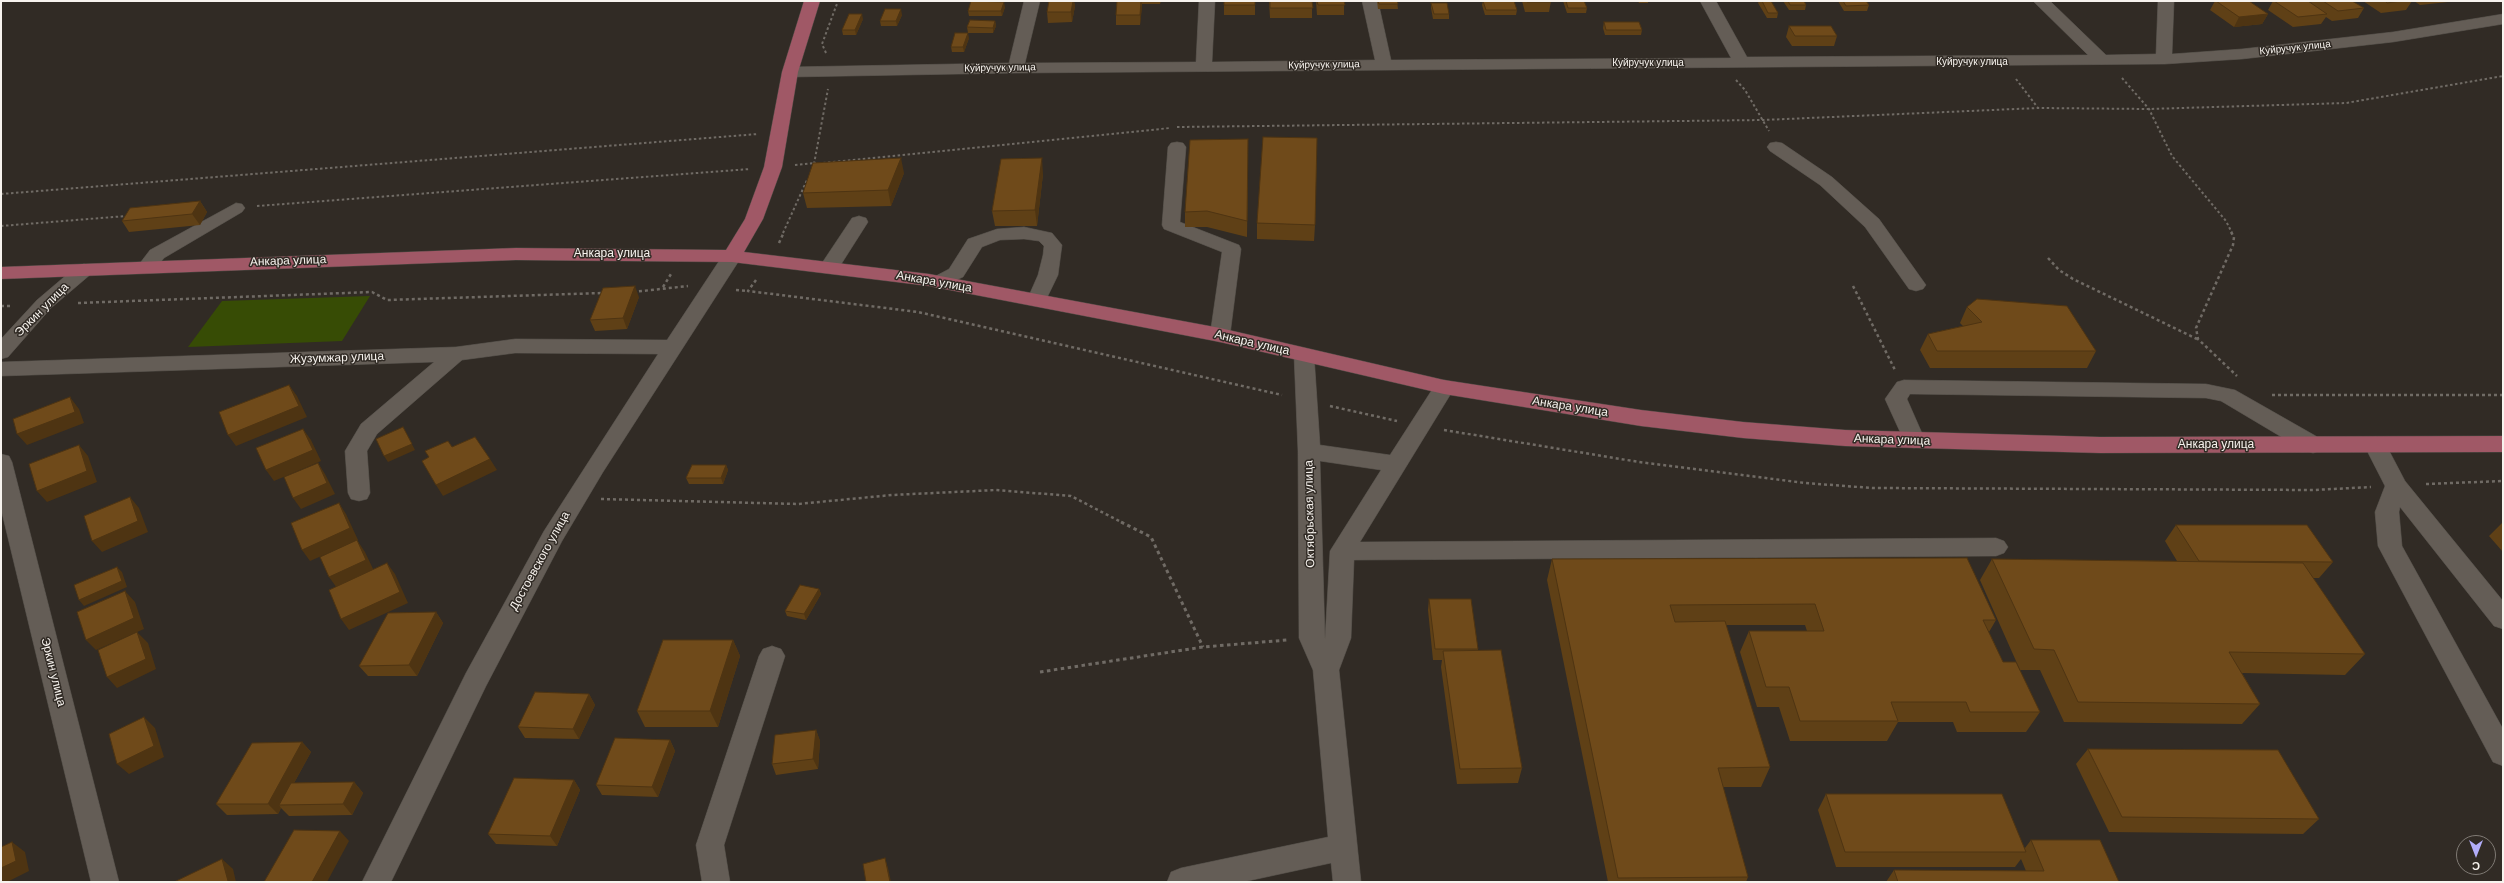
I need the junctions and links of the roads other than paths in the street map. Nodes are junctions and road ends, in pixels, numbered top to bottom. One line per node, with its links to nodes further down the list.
1 (812, 1): 15 (main road)
2 (1032, 1): 14 (street)
3 (1206, 1): 13 (street)
4 (1370, 1): 12 (street)
5 (1708, 1): 11 (street)
6 (2041, 1): 10 (street)
7 (2166, 1): 9 (street)
8 (2503, 19): 9 (street, Куйручук улица)
9 (2165, 59): 10 (street, Куйручук улица)
10 (2102, 60): 11 (street, Куйручук улица)
11 (1742, 62): 12 (street, Куйручук улица)
12 (1384, 65): 13 (street, Куйручук улица)
13 (1204, 67): 14 (street, Куйручук улица)
14 (1016, 68): 15 (street, Куйручук улица)
15 (790, 72): 20 (main road)
16 (1177, 147): 28 (street)
17 (1776, 147): 26 (street)
18 (236, 208): 22 (street)
19 (859, 222): 21 (street)
20 (732, 256): 21 (main road, Анкара улица); 22 (main road, Анкара улица); 29 (street, Достоевского улица)
21 (830, 266): 25 (main road, Анкара улица)
22 (147, 267): 23 (main road, Анкара улица)
23 (84, 270): 24 (main road, Анкара улица); 30 (street, Эркин улица)
24 (1, 273)
25 (939, 282): 27 (main road, Анкара улица); 27 (street)
26 (1916, 284)
27 (1037, 300): 28 (main road, Анкара улица)
28 (1220, 335): 32 (main road, Анкара улица)
29 (672, 347): 31 (street, Жузумжар улица); 52 (street, Достоевского улица)
30 (1, 352)
31 (456, 354): 33 (street, Жузумжар улица); 43 (street)
32 (1304, 355): 34 (main road, Анкара улица); 39 (street, Октябрьская улица)
33 (1, 369)
34 (1444, 387): 35 (main road, Анкара улица); 41 (street, Октябрьская улица)
35 (1914, 440): 36 (main road, Анкара улица); 36 (street)
36 (2313, 444): 38 (main road, Анкара улица)
37 (2503, 444): 38 (main road, Анкара улица)
38 (2375, 445): 42 (street)
39 (1309, 451): 41 (street); 48 (street, Октябрьская улица)
40 (1, 462): 51 (street, Эркин улица)
41 (1395, 464): 45 (street, Октябрьская улица)
42 (2396, 486): 46 (street); 49 (street)
43 (359, 492)
44 (1996, 547): 45 (street)
45 (1342, 551): 48 (street, Октябрьская улица)
46 (2503, 619)
47 (772, 656): 53 (street)
48 (1326, 670): 50 (street, Октябрьская улица)
49 (2503, 754)
50 (1345, 847): 54 (street); 55 (street, Октябрьская улица)
51 (105, 882)
52 (376, 882)
53 (716, 882)
54 (1181, 882)
55 (1347, 882)

